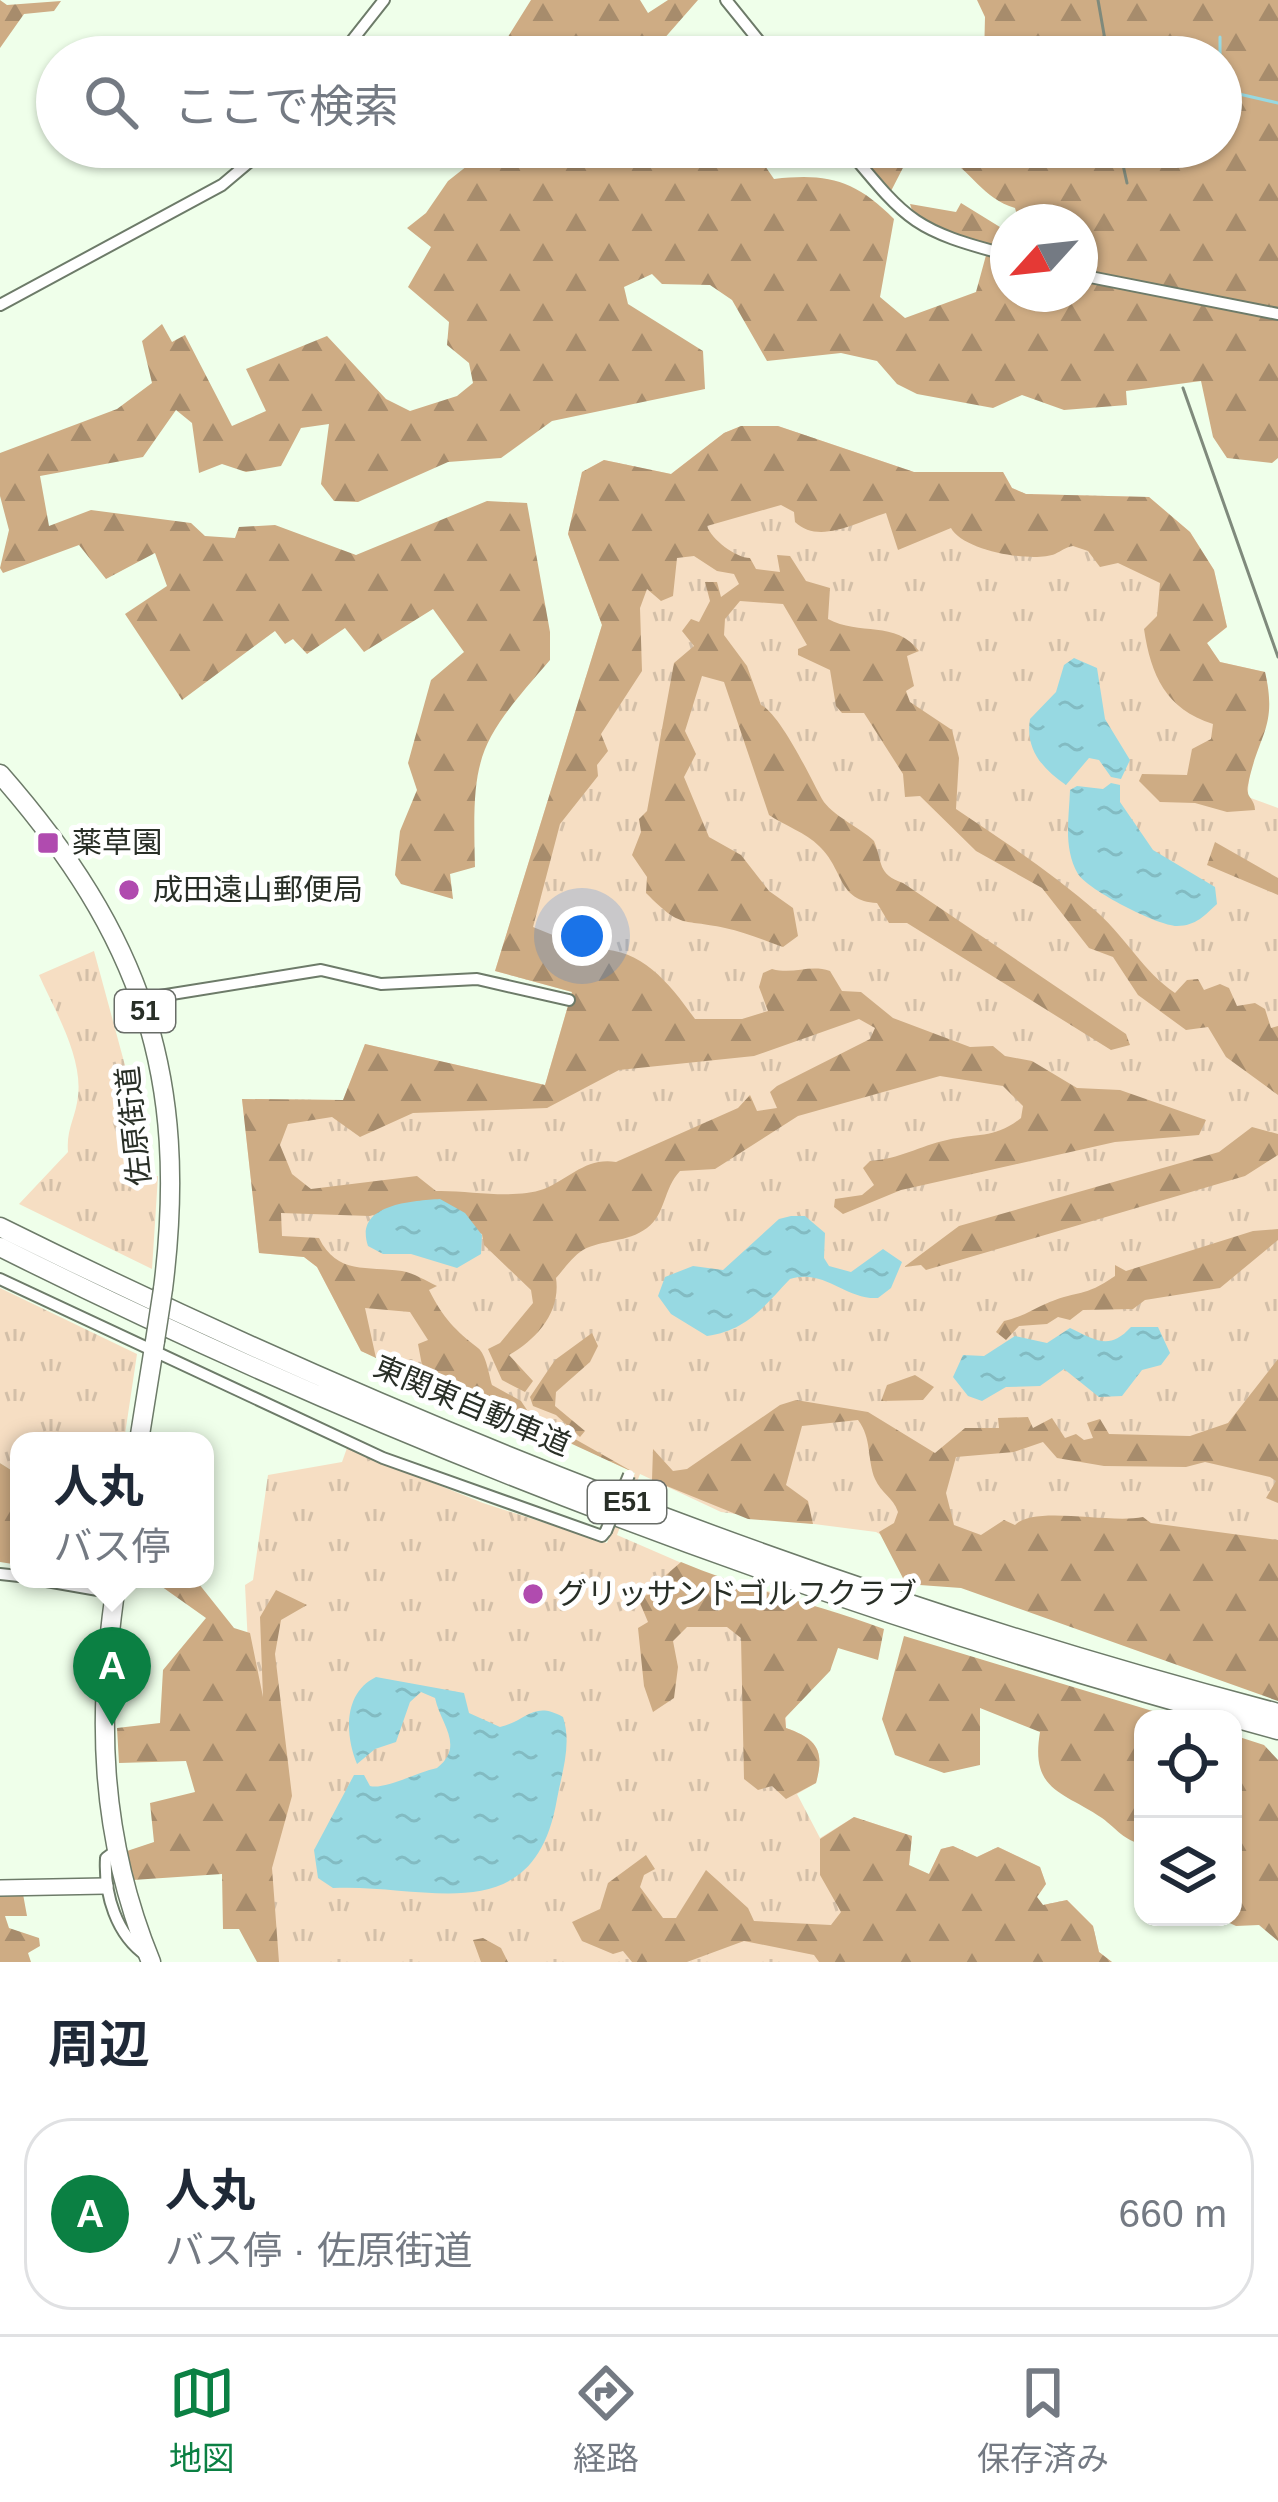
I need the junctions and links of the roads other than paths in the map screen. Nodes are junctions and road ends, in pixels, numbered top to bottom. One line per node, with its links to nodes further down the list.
1 (384, 0): 3 (street)
2 (726, 0): 4 (street)
3 (356, 36)
4 (755, 36)
5 (242, 168): 9 (street)
6 (863, 168): 7 (street)
7 (990, 250)
8 (1098, 278): 10 (street)
9 (0, 305)
10 (1278, 314)
11 (0, 774): 12 (highway, 佐原街道 / 51)
12 (141, 998): 13 (street); 17 (highway, 佐原街道 / 51, bridge)
13 (569, 1000)
14 (0, 1227): 21 (highway, 東関東自動車道 / E51)
15 (0, 1247): 22 (highway, 東関東自動車道 / E51)
16 (0, 1279): 17 (street)
17 (154, 1347): 18 (highway, 佐原街道 / 51); 19 (street, bridge)
18 (140, 1432)
19 (629, 1475)
20 (116, 1588): 23 (highway)
21 (1278, 1713)
22 (1278, 1730)
23 (114, 1852): 24 (street); 26 (highway)
24 (105, 1886): 25 (street); 26 (street)
25 (0, 1888)
26 (150, 1960)

